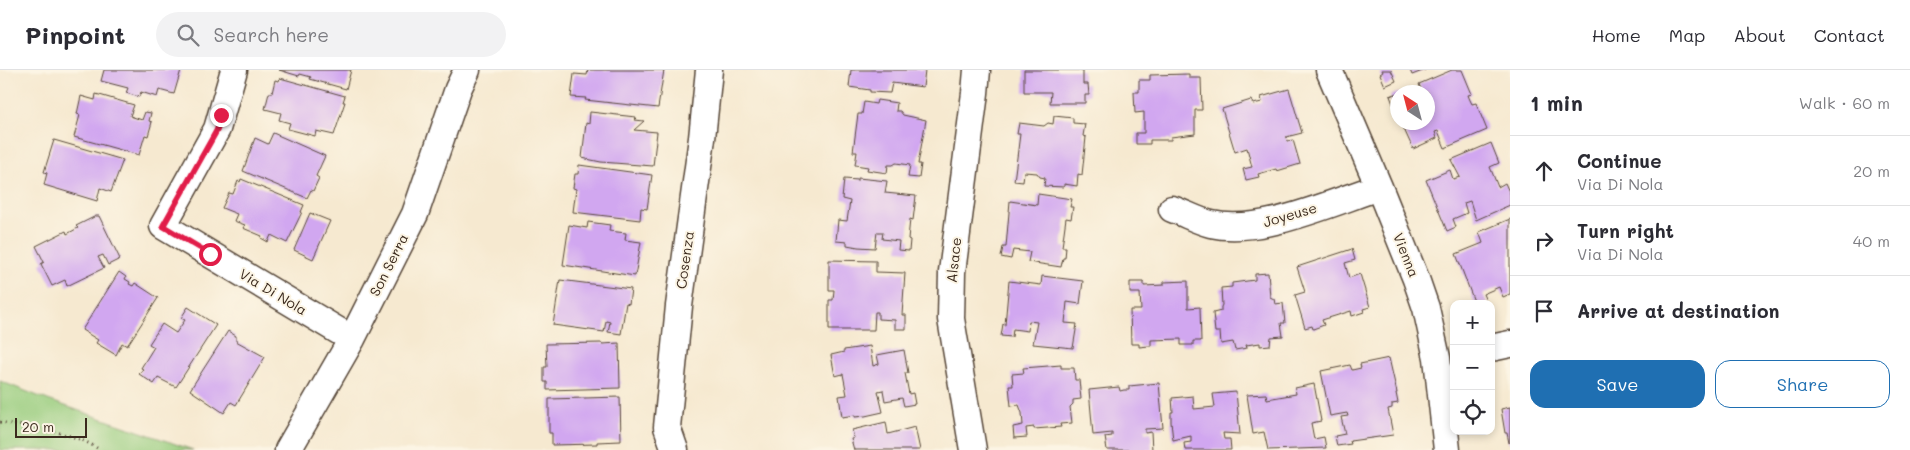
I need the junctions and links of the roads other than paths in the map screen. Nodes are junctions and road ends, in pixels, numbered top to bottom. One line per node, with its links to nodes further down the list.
1 (234, 70): 8 (street, Via Di Nola)
2 (467, 70): 8 (street, Son Serra)
3 (709, 70): 13 (street, Cosenza)
4 (977, 70): 14 (street, Alsace)
5 (1329, 70): 6 (street, Vienna)
6 (1379, 187): 7 (street, Joyeuse); 11 (street, Vienna)
7 (1172, 208)
8 (352, 339): 12 (street, Son Serra)
9 (1510, 344): 10 (street)
10 (1495, 347)
11 (1445, 356): 15 (street, Vienna)
12 (288, 450)
13 (675, 450)
14 (973, 450)
15 (1447, 450)

